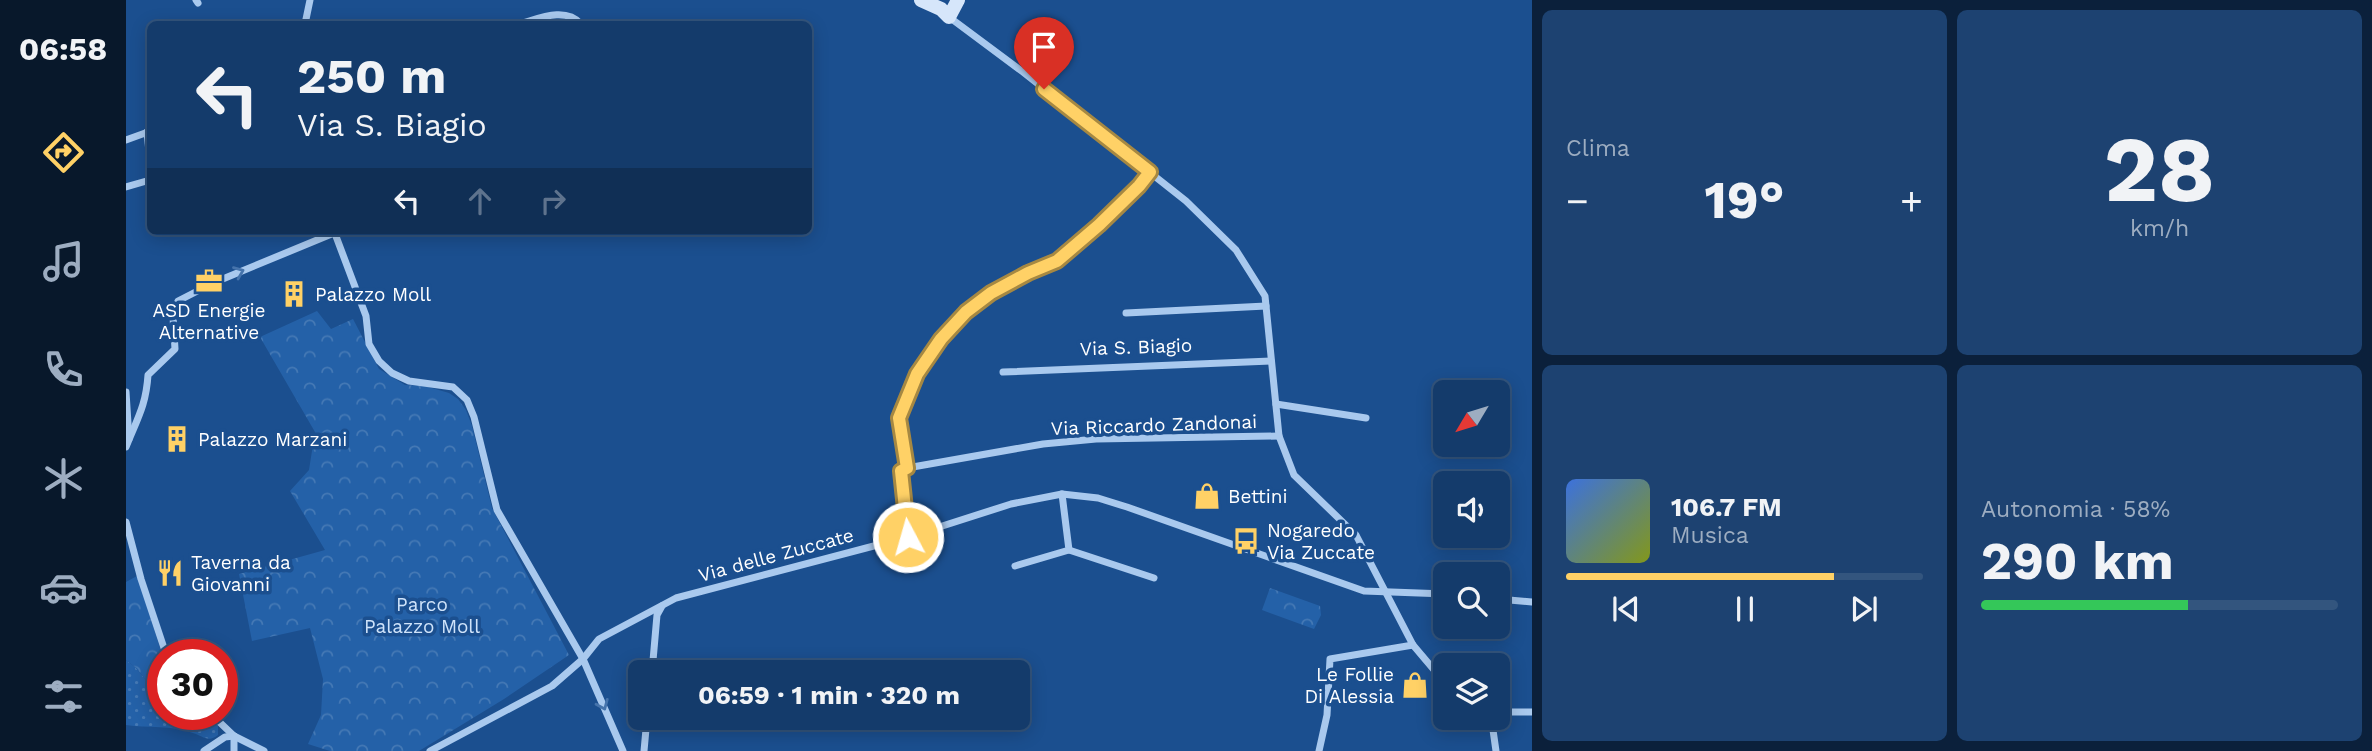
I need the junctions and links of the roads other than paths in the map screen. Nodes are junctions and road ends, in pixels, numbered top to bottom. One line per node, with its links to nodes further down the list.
1 (310, 0): 5 (street)
2 (921, 0): 4 (street)
3 (958, 0): 4 (street)
4 (949, 17): 10 (street)
5 (306, 21)
6 (531, 21): 7 (street)
7 (578, 21)
8 (147, 133): 9 (street)
9 (126, 140)
10 (1150, 172): 15 (street); 24 (street)
11 (147, 181): 12 (street)
12 (126, 187)
13 (327, 235): 23 (street, one-way to 13)
14 (335, 235): 38 (street)
15 (1266, 306): 16 (street, Via S. Biagio); 17 (street)
16 (1126, 313)
17 (1271, 361): 18 (street, Via S. Biagio); 20 (street)
18 (1003, 372)
19 (126, 392): 23 (street)
20 (1276, 404): 21 (street); 22 (street)
21 (1366, 418)
22 (1279, 436): 24 (street, Via Riccardo Zandonai); 31 (street)
23 (127, 443)
24 (907, 468): 27 (street)
25 (1062, 494): 27 (street, Via delle Zuccate); 28 (street); 31 (street, Via delle Zuccate)
26 (126, 522): 36 (street)
27 (908, 537): 35 (street, Via delle Zuccate)
28 (1069, 550): 29 (street); 30 (street)
29 (1015, 566)
30 (1154, 578)
31 (1385, 590): 32 (street, Via delle Zuccate); 37 (street)
32 (1433, 593)
33 (1510, 599): 34 (street)
34 (1532, 602)
35 (663, 605): 38 (street, Via delle Zuccate); 39 (street)
36 (161, 639)
37 (1413, 645): 40 (street); 53 (street)
38 (583, 659): 50 (street, Via delle Zuccate); 51 (street, one-way to 51)
39 (653, 660)
40 (1433, 669)
41 (1510, 712): 42 (street)
42 (1532, 712)
43 (228, 730): 46 (street)
44 (646, 730): 52 (street)
45 (1496, 730): 54 (street)
46 (234, 736): 47 (street); 48 (street); 49 (street)
47 (204, 751)
48 (234, 751)
49 (264, 751)
50 (430, 751)
51 (623, 751)
52 (644, 751)
53 (1319, 751)
54 (1496, 751)

